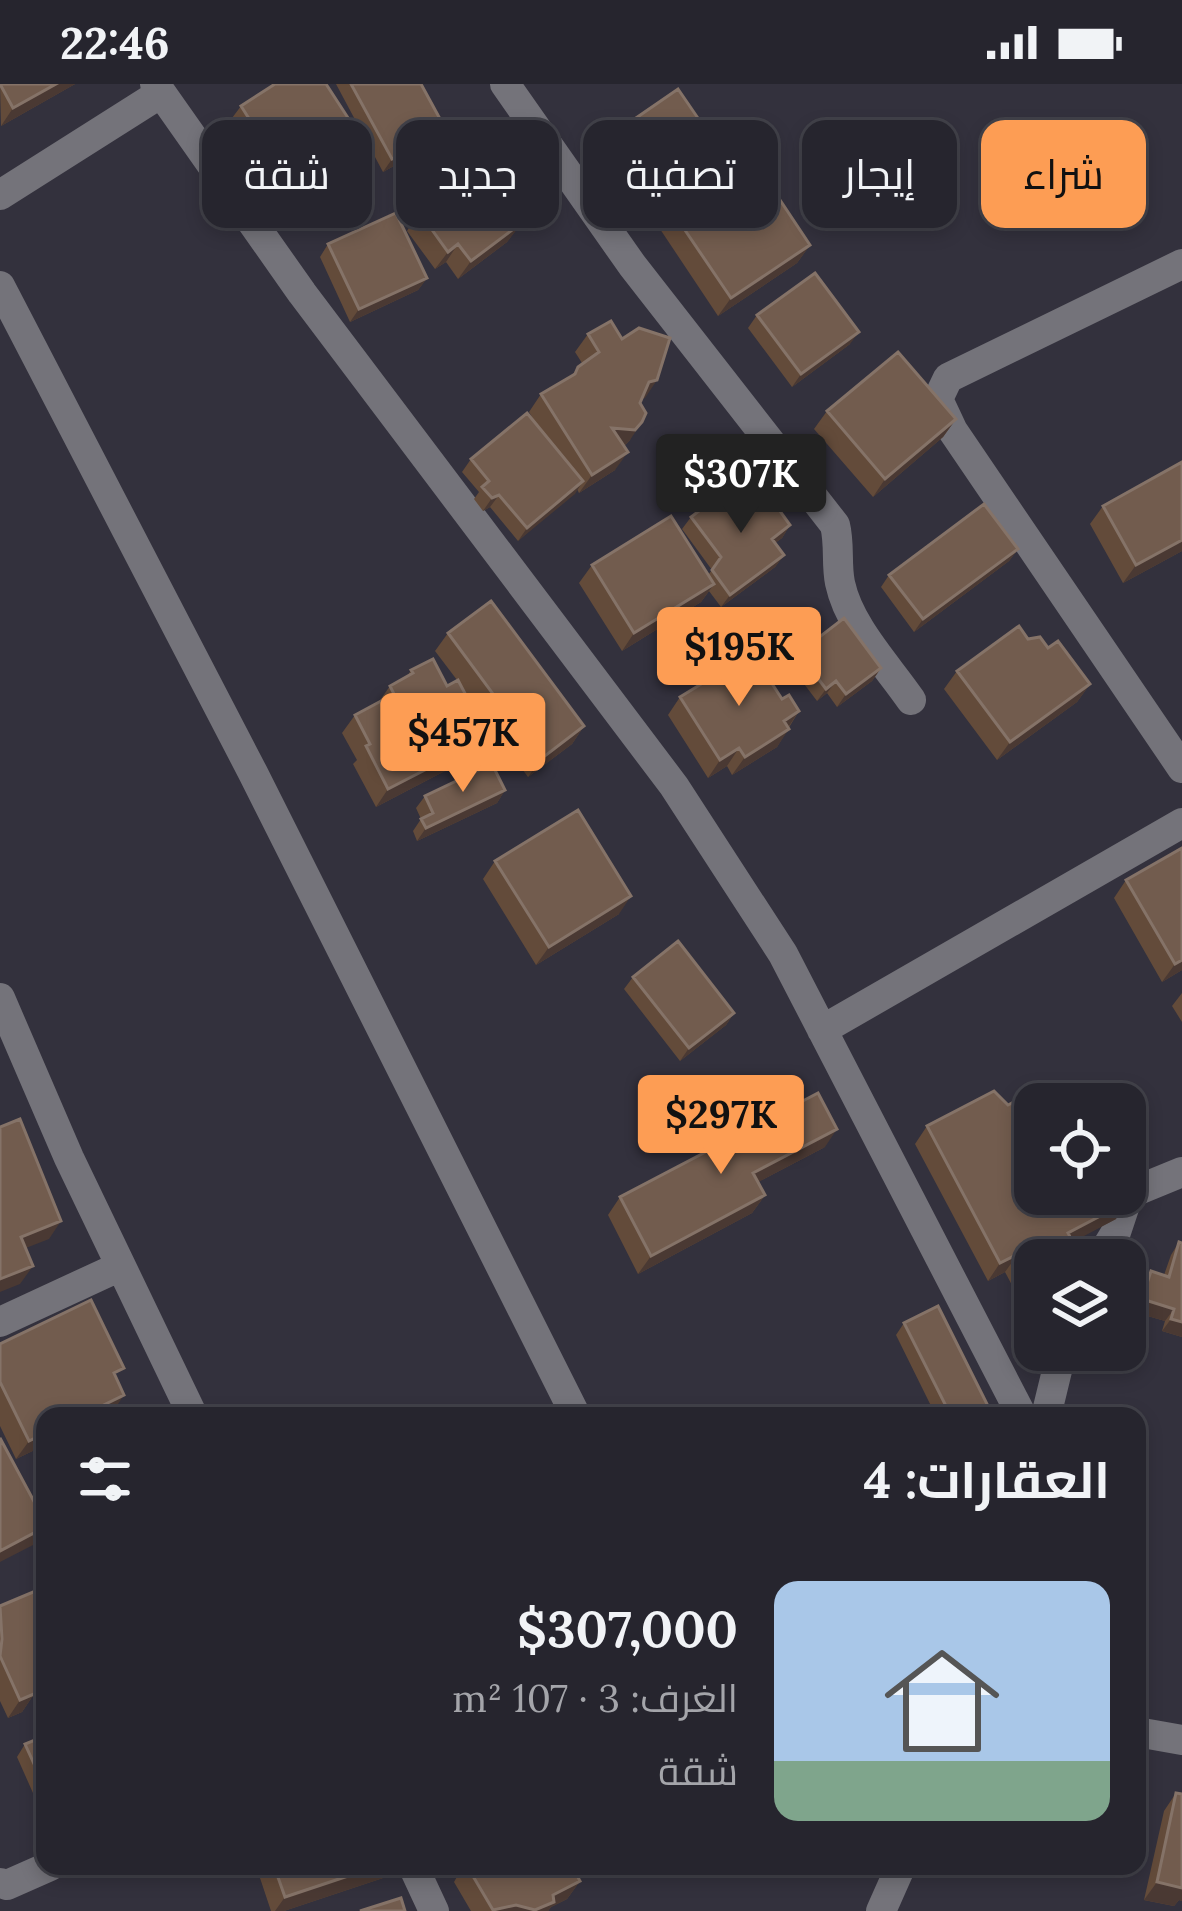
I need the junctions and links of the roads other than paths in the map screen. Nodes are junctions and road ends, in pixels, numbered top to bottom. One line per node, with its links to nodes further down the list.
1 (505, 84): 6 (street)
2 (158, 89): 3 (street); 10 (street)
3 (0, 195)
4 (1182, 264): 7 (street)
5 (0, 286): 17 (street)
6 (910, 700)
7 (1182, 769)
8 (1182, 823): 10 (street)
9 (0, 998): 13 (street)
10 (822, 1030): 18 (street)
11 (1182, 1172): 12 (street)
12 (1112, 1239)
13 (121, 1266): 14 (street); 16 (street)
14 (0, 1322)
15 (1057, 1371): 19 (street)
16 (189, 1407)
17 (571, 1407)
18 (1017, 1407)
19 (1048, 1407)
20 (1146, 1734): 21 (street)
21 (1182, 1740)
22 (36, 1872): 25 (street)
23 (416, 1875): 26 (street)
24 (897, 1875): 27 (street)
25 (0, 1883)
26 (434, 1911)
27 (881, 1911)

